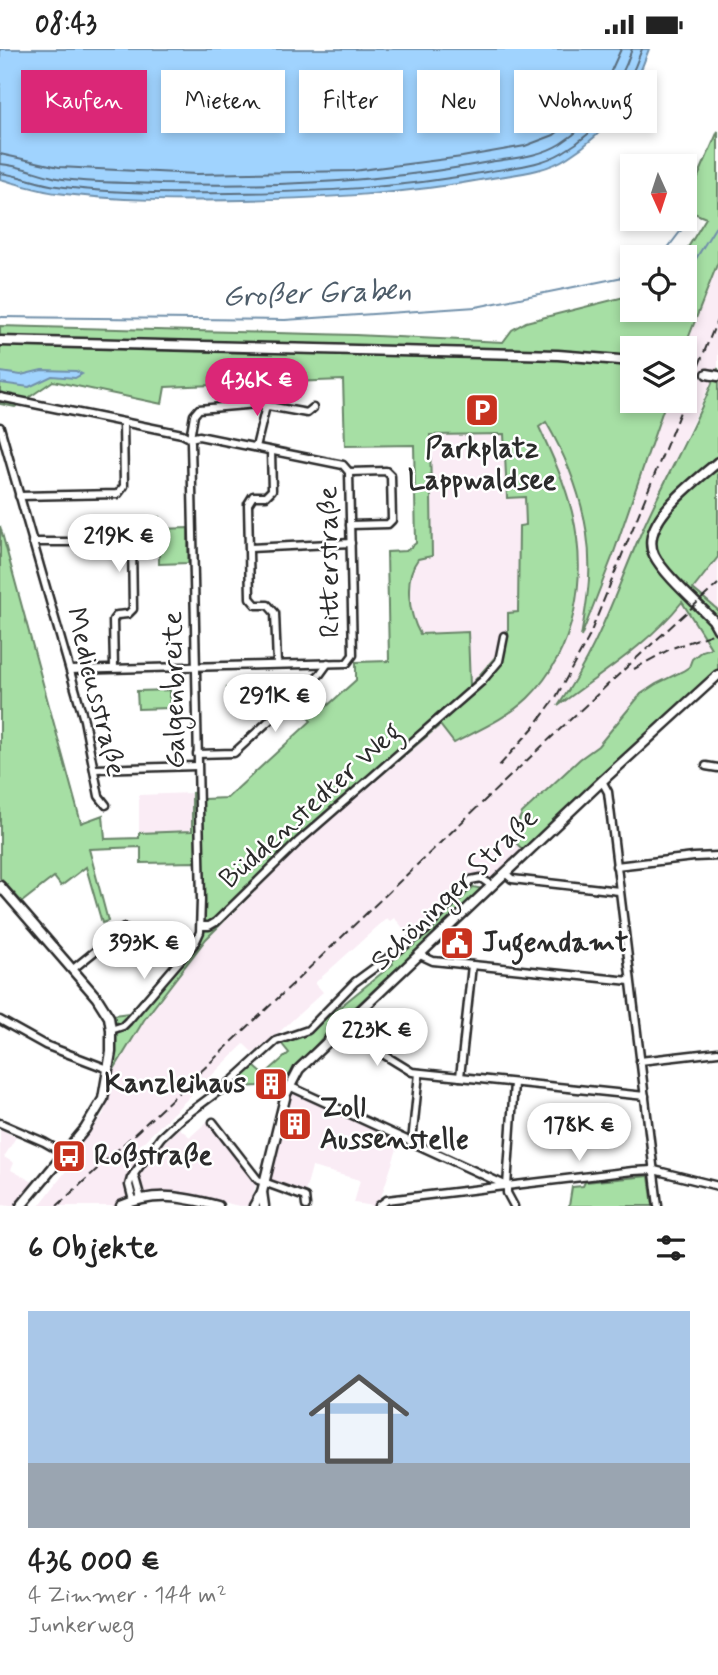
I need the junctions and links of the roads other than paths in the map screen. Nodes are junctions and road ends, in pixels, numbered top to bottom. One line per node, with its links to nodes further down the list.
1 (0, 341): 2 (main road)
2 (620, 360)
3 (707, 374): 4 (main road)
4 (718, 376)
5 (0, 397): 8 (street)
6 (266, 405): 7 (street); 10 (street); 11 (street)
7 (313, 408)
8 (123, 423): 10 (street); 15 (street)
9 (0, 427): 15 (street, Medicusstraße)
10 (190, 438): 11 (street, Ritterstraße); 24 (street, Galgenbreite)
11 (256, 447): 12 (street, Ritterstraße)
12 (271, 451): 14 (street, Ritterstraße); 19 (street)
13 (718, 462): 20 (main road)
14 (349, 471): 16 (street, Ritterstraße); 16 (street)
15 (19, 496): 17 (street, Medicusstraße)
16 (350, 525): 18 (street, Ritterstraße)
17 (32, 542): 25 (street); 27 (street, Medicusstraße)
18 (351, 544): 19 (street); 22 (street, Ritterstraße)
19 (250, 548): 23 (street)
20 (718, 629)
21 (504, 636): 42 (street, Büddenstedter Weg)
22 (328, 663): 23 (street, Ritterstraße); 29 (street)
23 (276, 664): 24 (street, Ritterstraße)
24 (196, 666): 25 (street, Ritterstraße); 29 (street, Galgenbreite)
25 (114, 668): 27 (street, Ritterstraße)
26 (718, 668): 28 (main road, Schöninger Straße)
27 (70, 670): 33 (street, Medicusstraße)
28 (716, 678): 34 (main road, Schöninger Straße)
29 (197, 754): 30 (street, Galgenbreite)
30 (197, 766): 33 (street); 42 (street, Galgenbreite)
31 (706, 766): 32 (street)
32 (718, 768)
33 (95, 769): 35 (street, Medicusstraße)
34 (602, 781): 37 (street); 38 (main road, Schöninger Straße)
35 (106, 805)
36 (718, 856): 37 (street)
37 (616, 866): 41 (street)
38 (505, 873): 40 (main road, Schöninger Straße); 41 (street)
39 (0, 886): 46 (main road)
40 (492, 886): 44 (main road, Schöninger Straße); 67 (street)
41 (619, 891): 47 (street)
42 (201, 926): 50 (street, Büddenstedter Weg)
43 (124, 928): 46 (street)
44 (420, 955): 45 (street); 49 (main road, Schöninger Straße)
45 (472, 965): 47 (street); 55 (street)
46 (73, 969): 50 (main road)
47 (630, 981): 52 (street)
48 (0, 1020): 53 (street)
49 (342, 1029): 54 (street); 57 (main road, Schöninger Straße)
50 (111, 1030): 53 (main road)
51 (718, 1052): 52 (street)
52 (640, 1061): 58 (street)
53 (108, 1069): 62 (main road)
54 (419, 1073): 55 (street); 61 (street)
55 (460, 1077): 56 (street)
56 (514, 1083): 58 (street); 65 (street)
57 (289, 1086): 61 (street); 66 (main road, Schöninger Straße)
58 (645, 1096): 63 (street)
59 (0, 1122): 62 (street)
60 (212, 1122): 66 (street)
61 (412, 1142): 65 (street)
62 (65, 1154): 68 (main road)
63 (654, 1170): 64 (street); 65 (street); 76 (street)
64 (718, 1185)
65 (507, 1186): 74 (street); 75 (street)
66 (263, 1188): 71 (main road); 72 (main road, Schöninger Straße); 73 (street)
67 (137, 1200): 69 (main road); 70 (main road)
68 (21, 1206)
69 (121, 1206)
70 (218, 1206)
71 (254, 1206)
72 (264, 1206)
73 (306, 1206)
74 (379, 1206)
75 (513, 1206)
76 (658, 1206)

